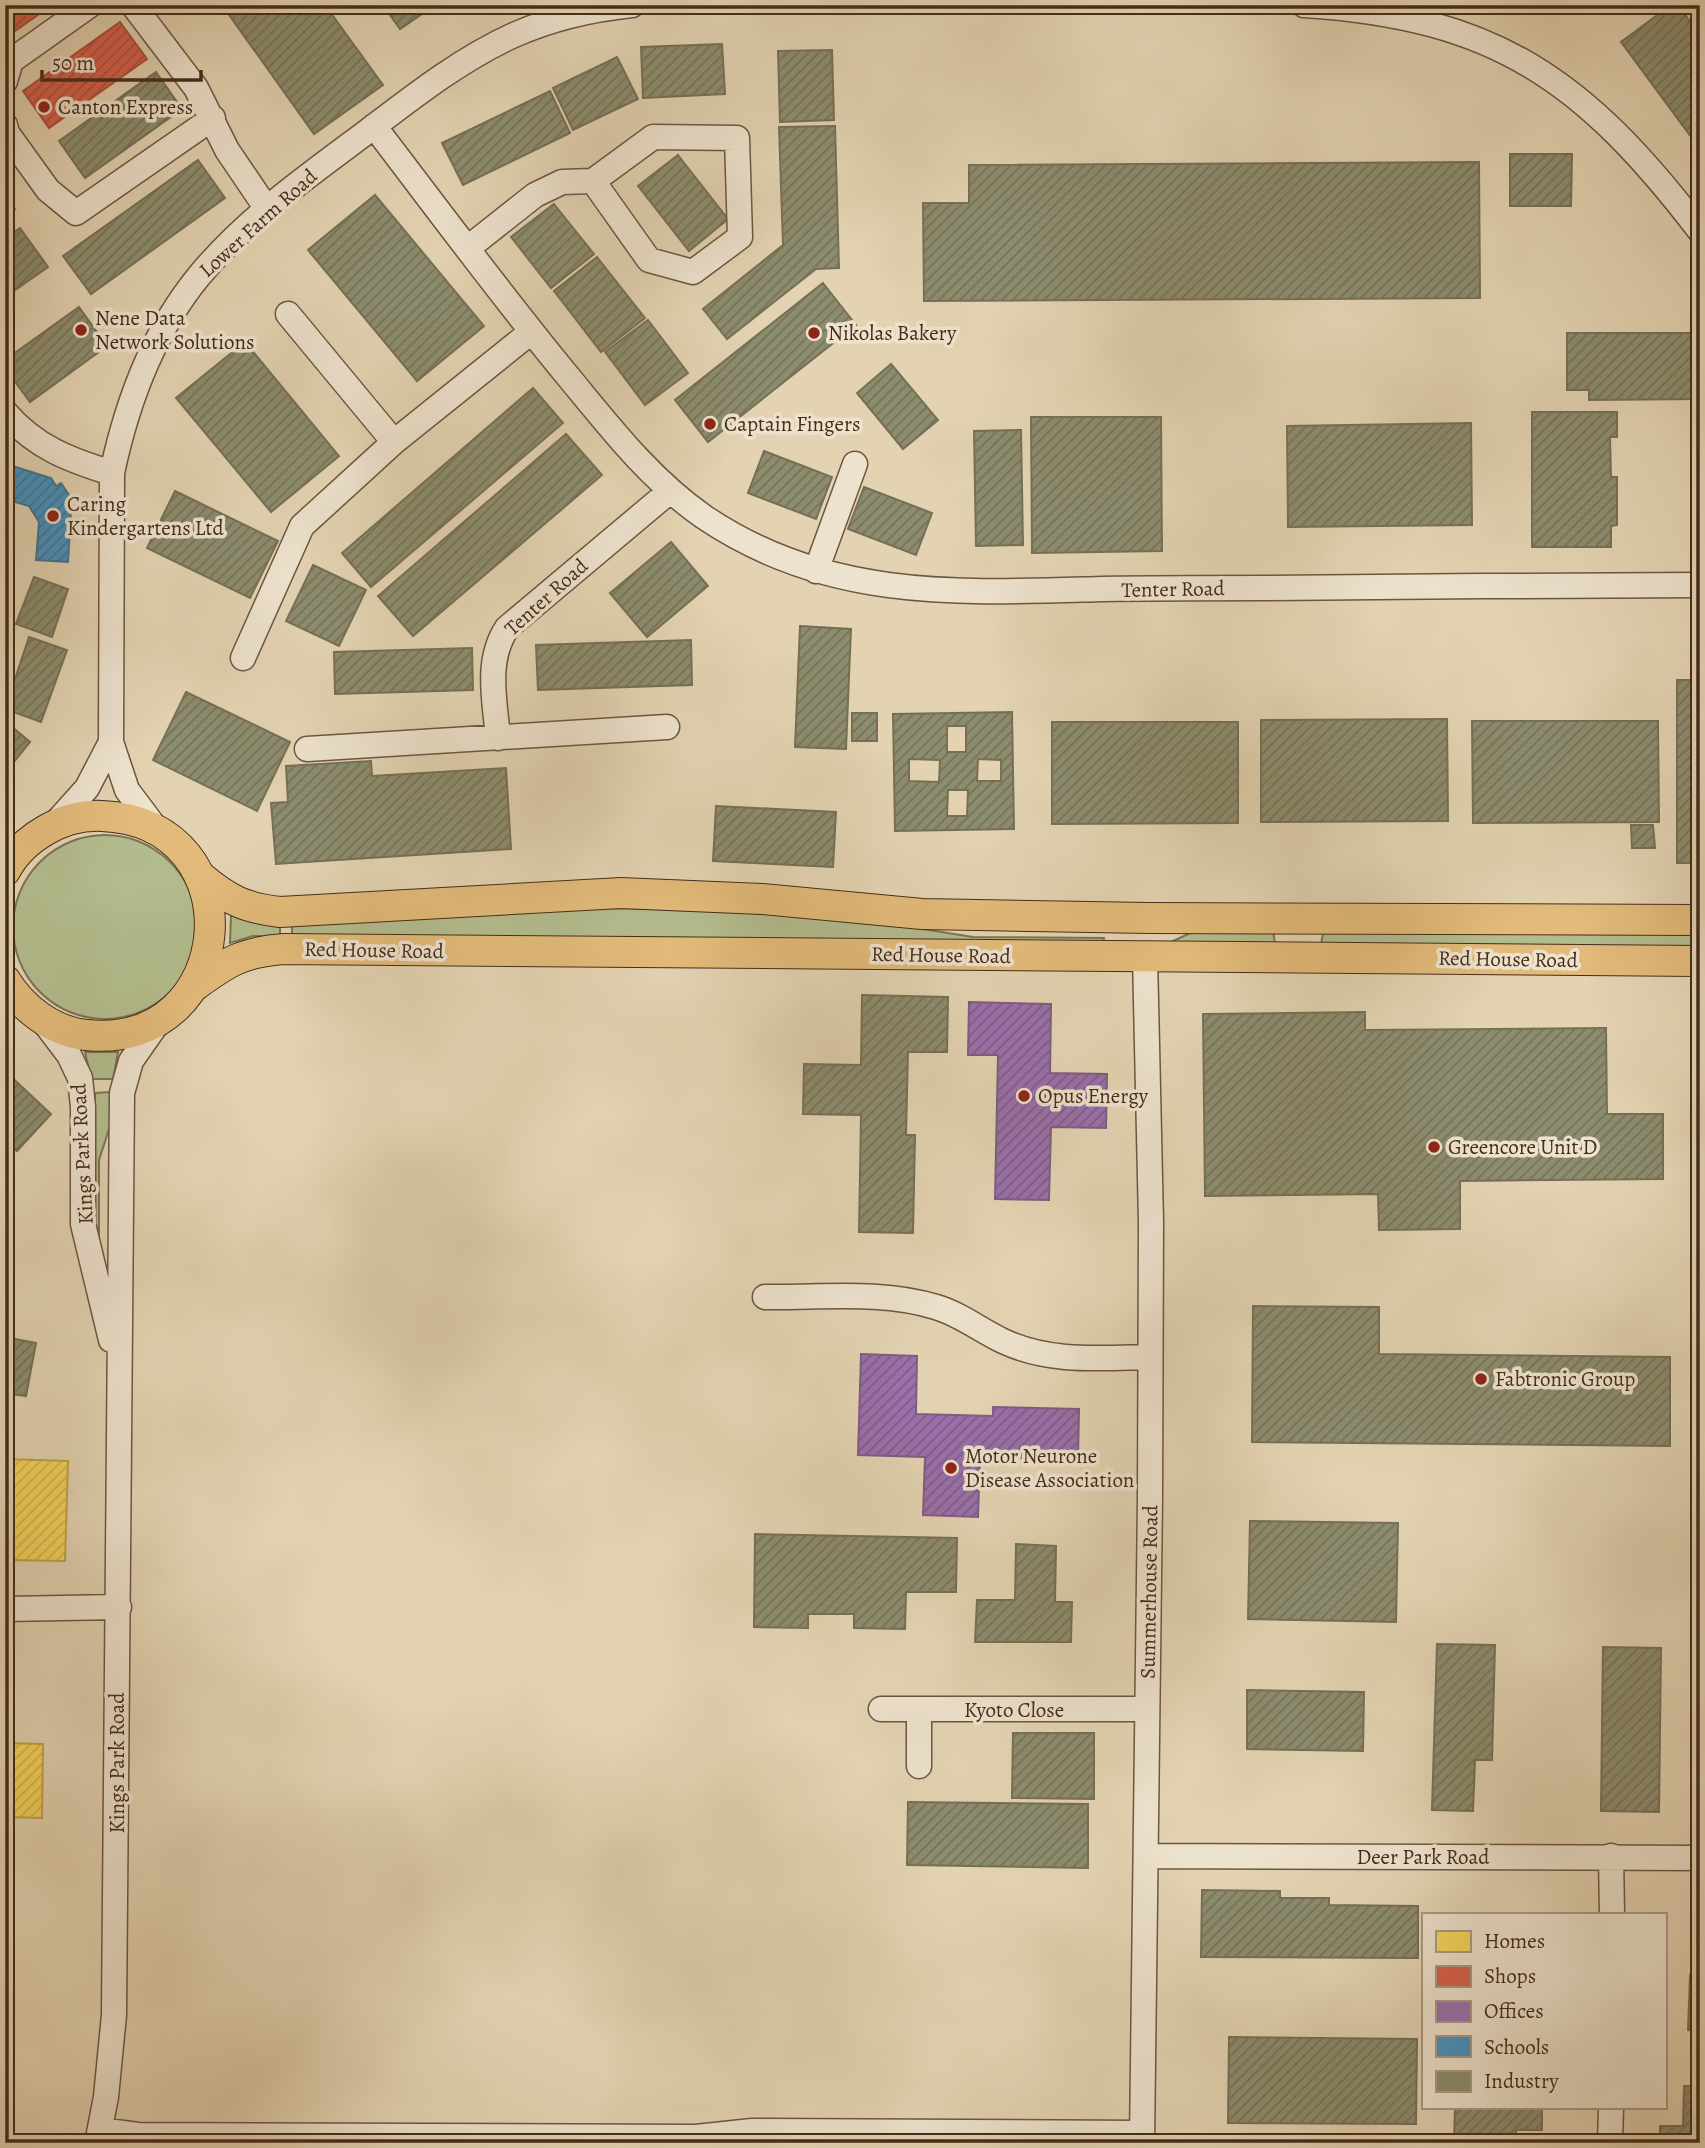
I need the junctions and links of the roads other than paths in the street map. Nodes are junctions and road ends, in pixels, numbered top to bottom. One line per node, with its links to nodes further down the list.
1 (90, 5): 5 (street)
2 (134, 5): 6 (street)
3 (632, 5): 8 (street, Lower Farm Road)
4 (1304, 5): 11 (street)
5 (5, 81)
6 (213, 118): 7 (street); 10 (street)
7 (5, 125)
8 (374, 126): 10 (street, Lower Farm Road); 12 (street, Tenter Road)
9 (593, 181): 9 (street); 12 (street)
10 (267, 209): 18 (street, Lower Farm Road)
11 (1700, 231)
12 (468, 248): 14 (street, Tenter Road)
13 (288, 314): 16 (street)
14 (531, 332): 16 (street); 19 (street, Tenter Road)
15 (5, 412): 18 (street)
16 (394, 442): 22 (street)
17 (855, 464): 20 (street)
18 (112, 472): 25 (street, Lower Farm Road)
19 (670, 491): 20 (street, Tenter Road); 24 (street, Tenter Road)
20 (816, 571): 21 (street, Tenter Road)
21 (1700, 585)
22 (243, 659)
23 (667, 727): 24 (street)
24 (498, 738): 26 (street)
25 (110, 742): 27 (street); 28 (street)
26 (307, 749)
27 (53, 826): 28 (main road); 29 (main road)
28 (157, 830): 30 (main road)
29 (6, 868)
30 (201, 877): 31 (main road); 36 (main road)
31 (922, 914): 32 (main road); 33 (main road)
32 (1700, 920)
33 (1145, 957): 34 (main road, Red House Road); 36 (main road, Red House Road); 40 (street, Summerhouse Road)
34 (1700, 961)
35 (5, 980): 37 (main road)
36 (193, 987): 38 (main road, Red House Road)
37 (40, 1018): 38 (main road); 41 (street, Kings Park Road)
38 (161, 1018): 41 (street, Kings Park Road)
39 (765, 1297): 40 (street)
40 (1150, 1356): 46 (street, Summerhouse Road)
41 (121, 1382): 42 (street, Kings Park Road)
42 (118, 1607): 43 (street); 53 (street, Kings Park Road)
43 (5, 1609)
44 (881, 1709): 45 (street, Kyoto Close)
45 (919, 1709): 46 (street, Kyoto Close); 47 (street)
46 (1147, 1709): 48 (street, Summerhouse Road)
47 (919, 1766)
48 (1147, 1856): 49 (street, Deer Park Road); 55 (street, Summerhouse Road)
49 (1611, 1856): 50 (street, Deer Park Road); 51 (street)
50 (1700, 1858)
51 (1612, 1913)
52 (1611, 2110): 56 (street)
53 (99, 2136): 54 (street)
54 (752, 2137): 55 (street)
55 (1142, 2138)
56 (1610, 2143)

